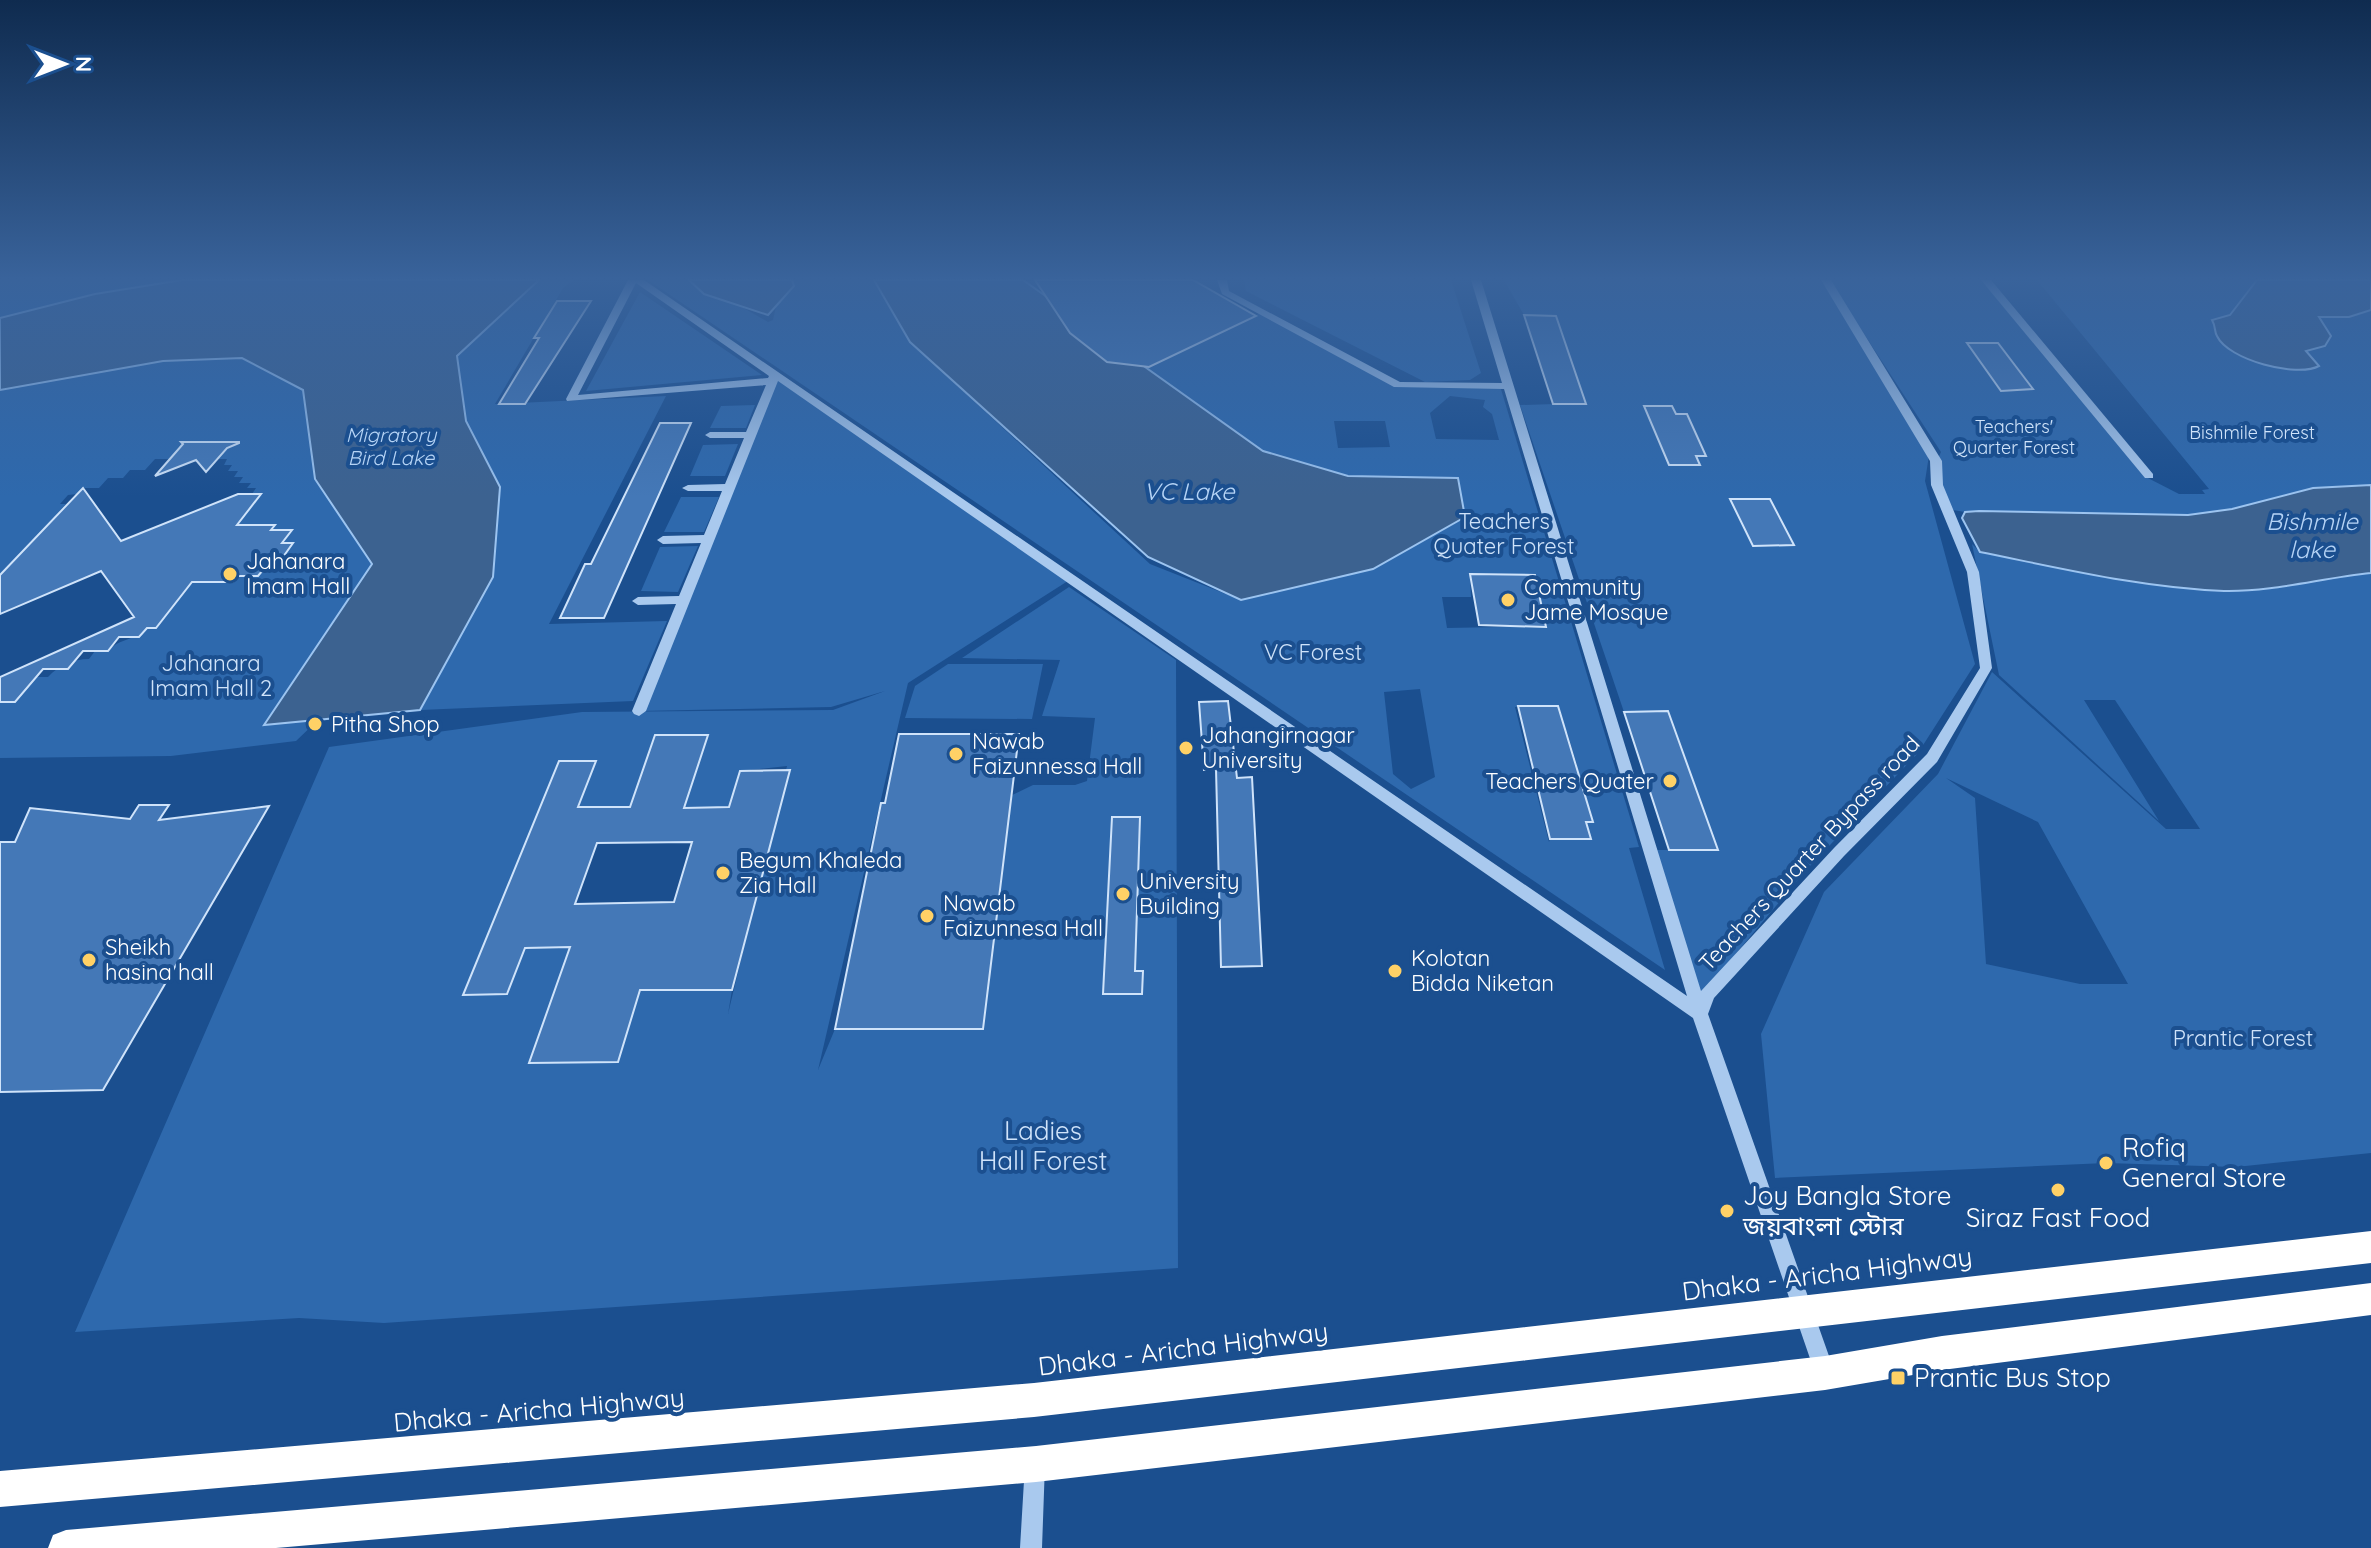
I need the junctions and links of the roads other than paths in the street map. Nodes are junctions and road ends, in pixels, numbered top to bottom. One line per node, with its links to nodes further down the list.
1 (597, 352): 7 (street)
2 (739, 352): 7 (street)
3 (1337, 352): 8 (street)
4 (1498, 352): 8 (street)
5 (1871, 352): 19 (street, Teachers Quarter Bypass road)
6 (2046, 352): 11 (street)
7 (774, 377): 10 (street); 19 (street)
8 (1508, 386): 19 (street)
9 (710, 435): 10 (street)
10 (750, 435): 12 (street)
11 (2149, 476)
12 (729, 487): 13 (street); 14 (street)
13 (688, 488)
14 (708, 539): 15 (street); 16 (street)
15 (663, 540)
16 (684, 600): 17 (street); 18 (street)
17 (638, 601)
18 (639, 711)
19 (1700, 1014): 22 (street)
20 (2371, 1247): 22 (highway, Dhaka - Aricha Highway)
21 (2371, 1299): 23 (highway)
22 (1804, 1310): 23 (street); 25 (highway, Dhaka - Aricha Highway)
23 (1825, 1373): 24 (highway)
24 (1036, 1464): 26 (highway); 27 (street)
25 (0, 1489)
26 (66, 1548)
27 (1031, 1548)

